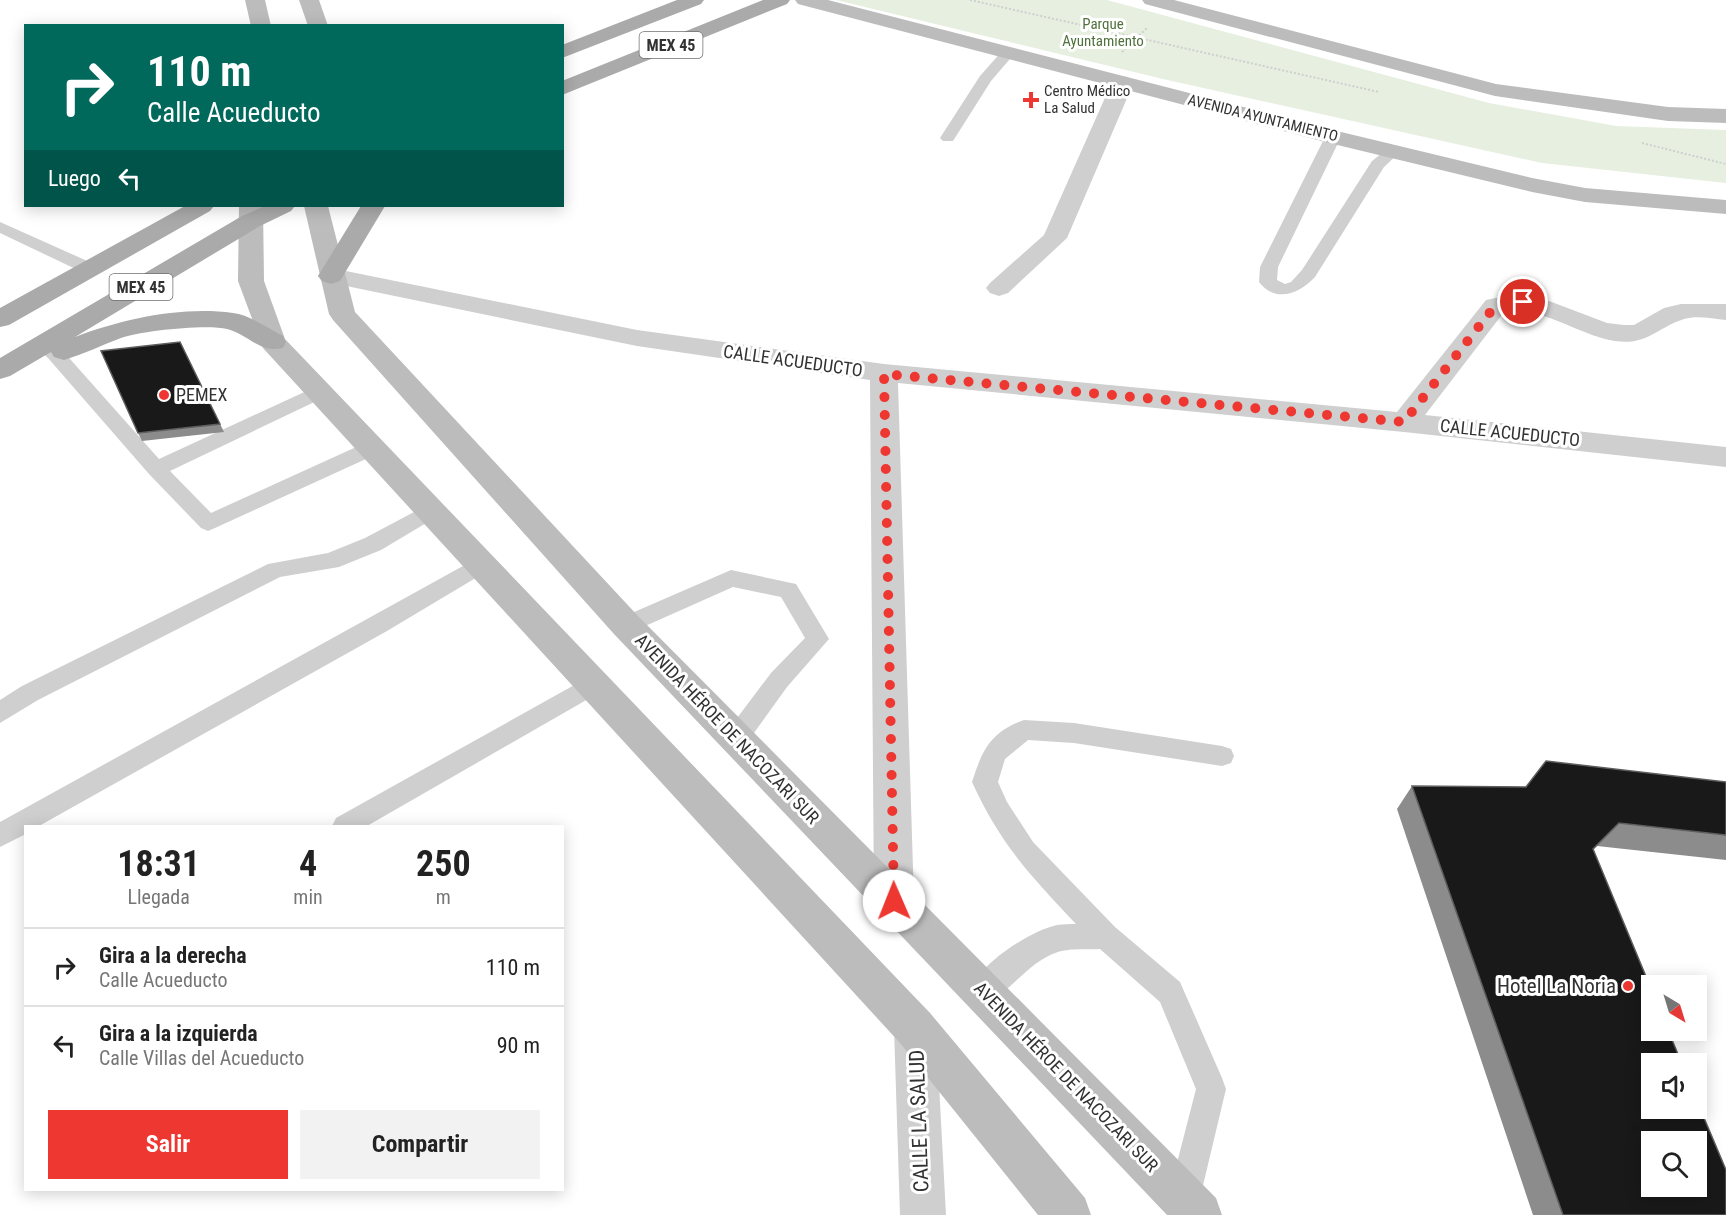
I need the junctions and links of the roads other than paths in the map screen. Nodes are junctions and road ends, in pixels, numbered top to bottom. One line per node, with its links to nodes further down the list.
1 (255, 0): 7 (main road)
2 (309, 0): 8 (main road)
3 (694, 0): 9 (main road, MEX 45)
4 (780, 0): 12 (main road, MEX 45)
5 (805, 0): 10 (main road, AVENIDA AYUNTAMIENTO)
6 (1162, 3): 13 (main road)
7 (261, 24)
8 (317, 24)
9 (564, 51)
10 (1008, 52): 11 (main road, AVENIDA AYUNTAMIENTO); 15 (lane)
11 (1123, 82): 14 (main road, AVENIDA AYUNTAMIENTO); 28 (street)
12 (564, 88)
13 (1726, 116)
14 (1333, 136): 16 (main road, AVENIDA AYUNTAMIENTO); 16 (lane)
15 (948, 138)
16 (1392, 152): 22 (main road, AVENIDA AYUNTAMIENTO)
17 (165, 207): 25 (main road)
18 (200, 207): 25 (main road, MEX 45)
19 (278, 207): 23 (main road, MEX 45)
20 (316, 207): 27 (main road, AVENIDA HÉROE DE NACOZARI SUR)
21 (372, 207): 27 (main road)
22 (1726, 207)
23 (251, 213): 31 (main road); 32 (main road, MEX 45)
24 (0, 227): 26 (lane)
25 (115, 252): 26 (main road, MEX 45)
26 (88, 268): 30 (main road, MEX 45)
27 (332, 276): 34 (street, CALLE ACUEDUCTO); 42 (main road, AVENIDA HÉROE DE NACOZARI SUR)
28 (999, 288)
29 (1726, 312): 36 (street)
30 (0, 319)
31 (273, 342): 32 (main road); 35 (main road)
32 (49, 350): 33 (main road); 39 (lane)
33 (0, 372)
34 (884, 374): 36 (street, CALLE ACUEDUCTO); 49 (street)
35 (320, 392): 37 (main road); 39 (lane)
36 (1404, 422): 38 (street, CALLE ACUEDUCTO)
37 (372, 448): 39 (lane); 40 (main road)
38 (1726, 457)
39 (156, 470)
40 (431, 511): 41 (main road); 44 (lane)
41 (481, 564): 43 (main road); 48 (lane)
42 (626, 625): 45 (main road, AVENIDA HÉROE DE NACOZARI SUR); 45 (lane)
43 (594, 684): 47 (lane); 52 (main road)
44 (0, 713)
45 (737, 736): 49 (main road, AVENIDA HÉROE DE NACOZARI SUR)
46 (1222, 756): 50 (lane)
47 (347, 825)
48 (0, 835)
49 (894, 901): 51 (main road, AVENIDA HÉROE DE NACOZARI SUR)
50 (1105, 936): 51 (lane); 53 (lane)
51 (982, 991): 53 (main road, AVENIDA HÉROE DE NACOZARI SUR)
52 (915, 1028): 54 (street, CALLE LA SALUD); 55 (main road)
53 (1191, 1207)
54 (922, 1215)
55 (1068, 1215)

